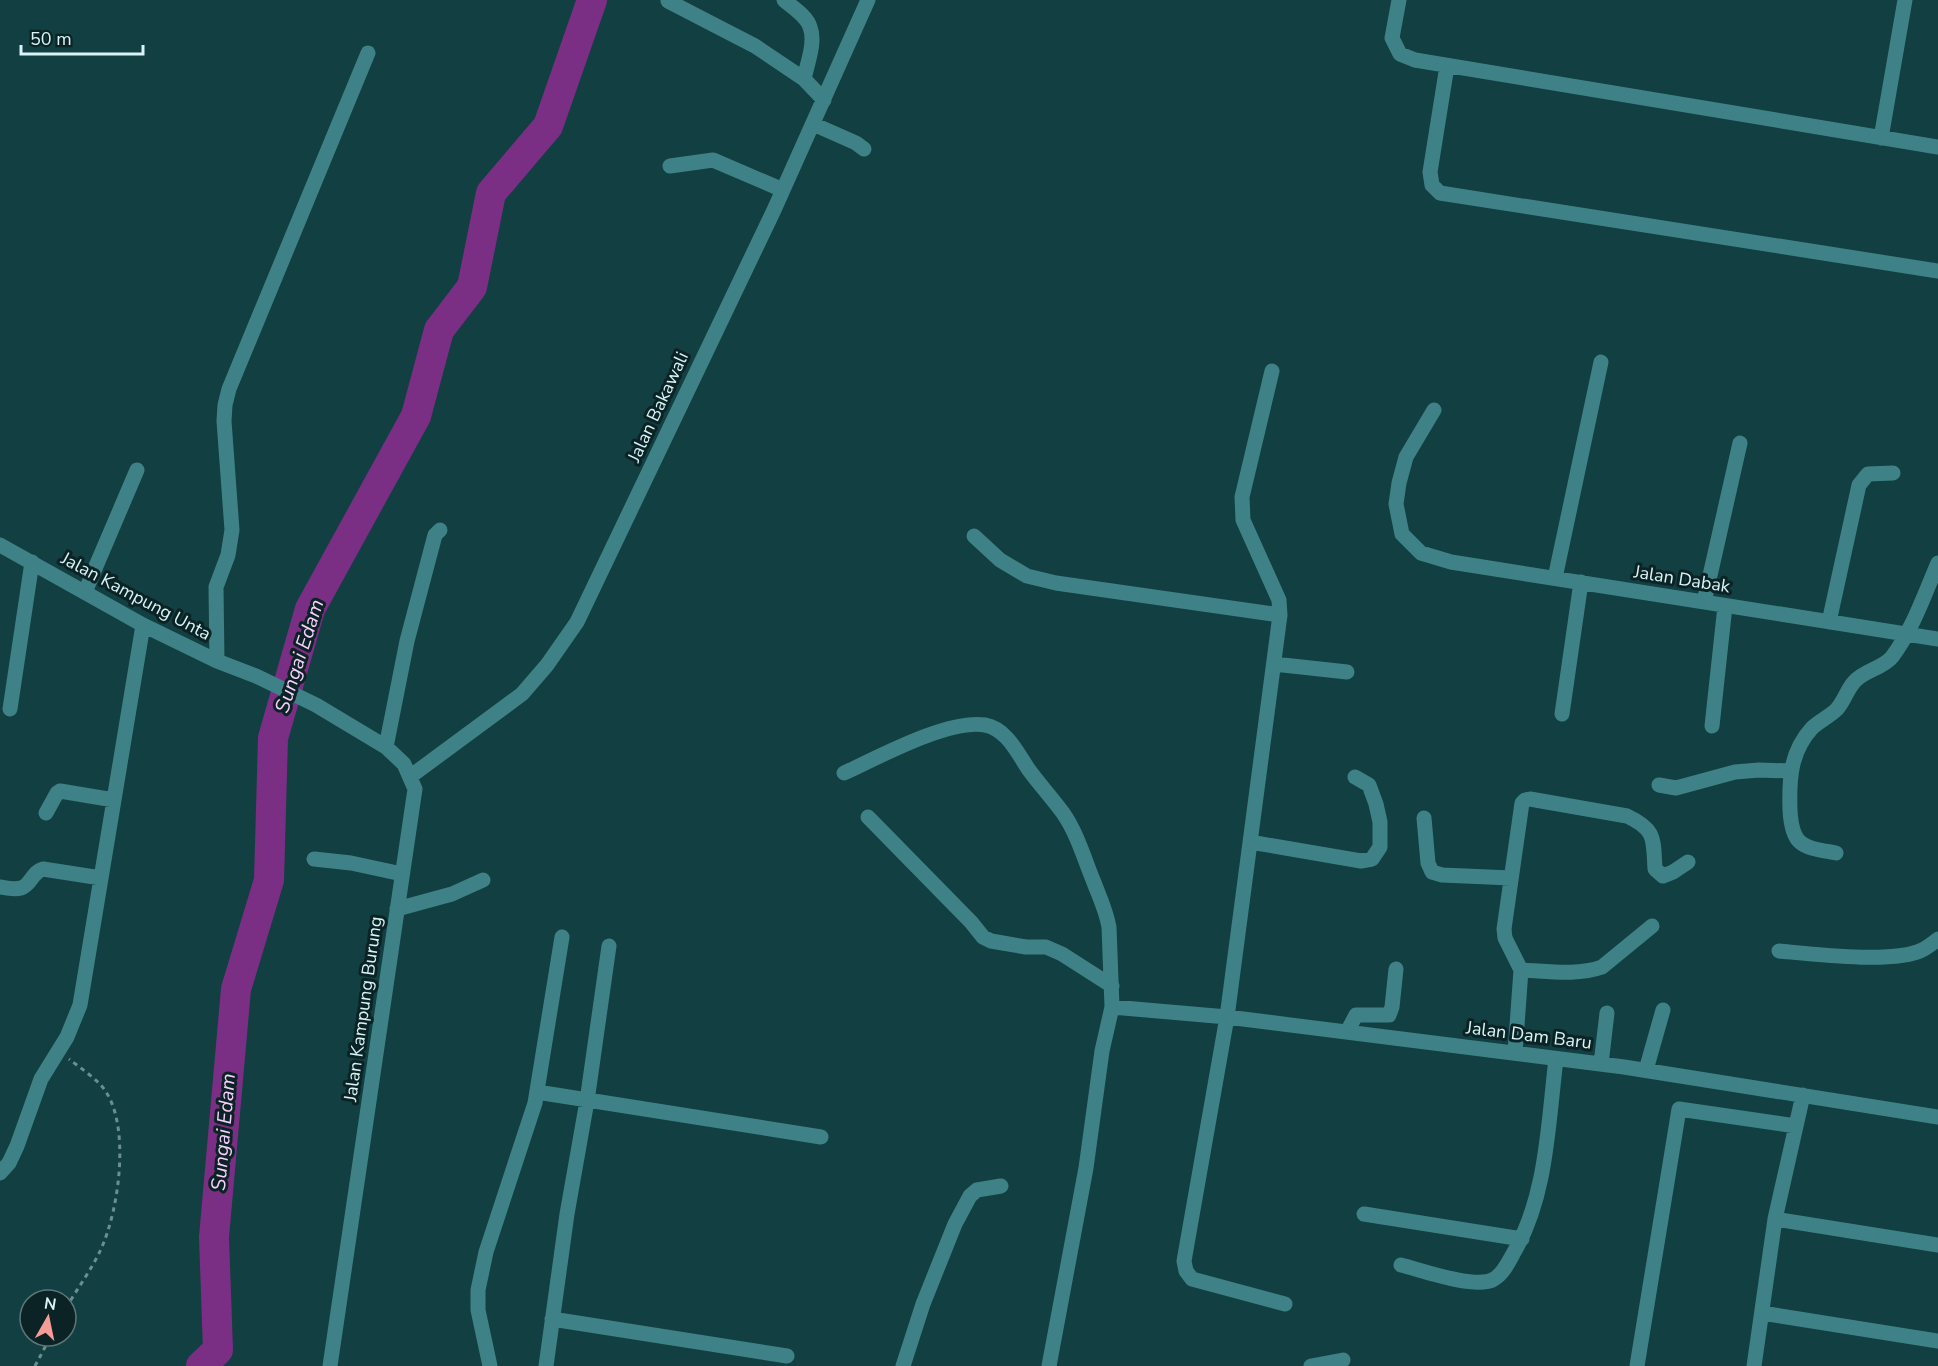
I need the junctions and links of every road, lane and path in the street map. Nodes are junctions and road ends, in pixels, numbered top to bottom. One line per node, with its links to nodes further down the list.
1 (784, 0): 8 (street)
2 (868, 0): 9 (street, Jalan Bakawali)
3 (1399, 0): 7 (street)
4 (1905, 0): 11 (street)
5 (668, 2): 8 (street)
6 (368, 53): 38 (street)
7 (1447, 66): 11 (street); 16 (street)
8 (804, 79): 9 (street)
9 (824, 100): 10 (street, Jalan Bakawali)
10 (813, 124): 13 (street); 15 (street, Jalan Bakawali)
11 (1881, 138): 12 (street)
12 (1938, 147)
13 (864, 149)
14 (670, 166): 15 (street)
15 (783, 190): 47 (street, Jalan Bakawali)
16 (1938, 271)
17 (1601, 362): 28 (street)
18 (1272, 371): 33 (street)
19 (1434, 410): 28 (street, Jalan Dabak)
20 (1740, 443): 31 (street)
21 (137, 470): 30 (street)
22 (1893, 473): 34 (street)
23 (440, 530): 44 (street)
24 (974, 536): 33 (street)
25 (0, 545): 26 (street, Jalan Kampung Unta)
26 (32, 562): 30 (street, Jalan Kampung Unta); 41 (street)
27 (1938, 563): 36 (street)
28 (1555, 578): 29 (street, Jalan Dabak)
29 (1581, 582): 31 (street, Jalan Dabak); 42 (street)
30 (85, 592): 35 (street, Jalan Kampung Unta)
31 (1704, 602): 32 (street, Jalan Dabak)
32 (1725, 606): 34 (street, Jalan Dabak); 43 (street)
33 (1280, 615): 39 (street)
34 (1829, 622): 36 (street, Jalan Dabak)
35 (143, 625): 38 (street, Jalan Kampung Unta); 50 (street)
36 (1907, 634): 37 (street, Jalan Dabak); 45 (street)
37 (1938, 639)
38 (217, 661): 44 (street, Jalan Kampung Unta)
39 (1274, 664): 40 (street); 54 (street)
40 (1347, 672)
41 (10, 710)
42 (1562, 714)
43 (1712, 726)
44 (386, 747): 47 (street)
45 (1791, 771): 49 (street); 55 (street)
46 (844, 773): 71 (street)
47 (411, 776): 58 (street, Jalan Kampung Burung)
48 (1355, 777): 54 (street)
49 (1659, 785)
50 (114, 800): 51 (street); 59 (street)
51 (46, 813)
52 (868, 817): 71 (street)
53 (1424, 818): 60 (street)
54 (1250, 842): 75 (street)
55 (1836, 853)
56 (314, 859): 58 (street)
57 (1688, 862): 60 (street)
58 (402, 874): 63 (street, Jalan Kampung Burung)
59 (101, 878): 62 (street); 77 (street)
60 (1511, 878): 70 (street)
61 (483, 880): 63 (street)
62 (0, 887)
63 (397, 909): 104 (street, Jalan Kampung Burung)
64 (1652, 926): 70 (street)
65 (562, 937): 82 (street)
66 (1938, 939): 68 (street)
67 (609, 946): 84 (street)
68 (1779, 951)
69 (1396, 969): 76 (street)
70 (1521, 970): 78 (street)
71 (1112, 986): 72 (street)
72 (1112, 1006): 75 (street, Jalan Dam Baru); 108 (street)
73 (1663, 1010): 81 (street)
74 (1608, 1013): 80 (street)
75 (1227, 1017): 76 (street, Jalan Dam Baru); 96 (street)
76 (1347, 1032): 78 (street, Jalan Dam Baru)
77 (58, 1050): 88 (street); 95 (path)
78 (1515, 1053): 79 (street, Jalan Dam Baru)
79 (1556, 1059): 80 (street, Jalan Dam Baru); 92 (street)
80 (1601, 1064): 81 (street, Jalan Dam Baru)
81 (1646, 1070): 83 (street, Jalan Dam Baru)
82 (537, 1092): 84 (street); 105 (street)
83 (1803, 1095): 85 (street, Jalan Dam Baru); 86 (street)
84 (587, 1101): 87 (street); 98 (street)
85 (1938, 1117)
86 (1796, 1126): 91 (street); 110 (street)
87 (820, 1137)
88 (0, 1173)
89 (1001, 1186): 107 (street)
90 (1364, 1214): 92 (street)
91 (1775, 1219): 93 (street); 97 (street)
92 (1522, 1239): 94 (street)
93 (1938, 1245)
94 (1401, 1265)
95 (78, 1288)
96 (1286, 1304)
97 (1762, 1313): 99 (street); 111 (street)
98 (552, 1319): 101 (street); 106 (street)
99 (1938, 1341)
100 (45, 1348): 103 (path)
101 (788, 1356)
102 (1342, 1360): 109 (street)
103 (36, 1366)
104 (330, 1366)
105 (490, 1366)
106 (546, 1366)
107 (903, 1366)
108 (1049, 1366)
109 (1311, 1366)
110 (1637, 1366)
111 (1754, 1366)

